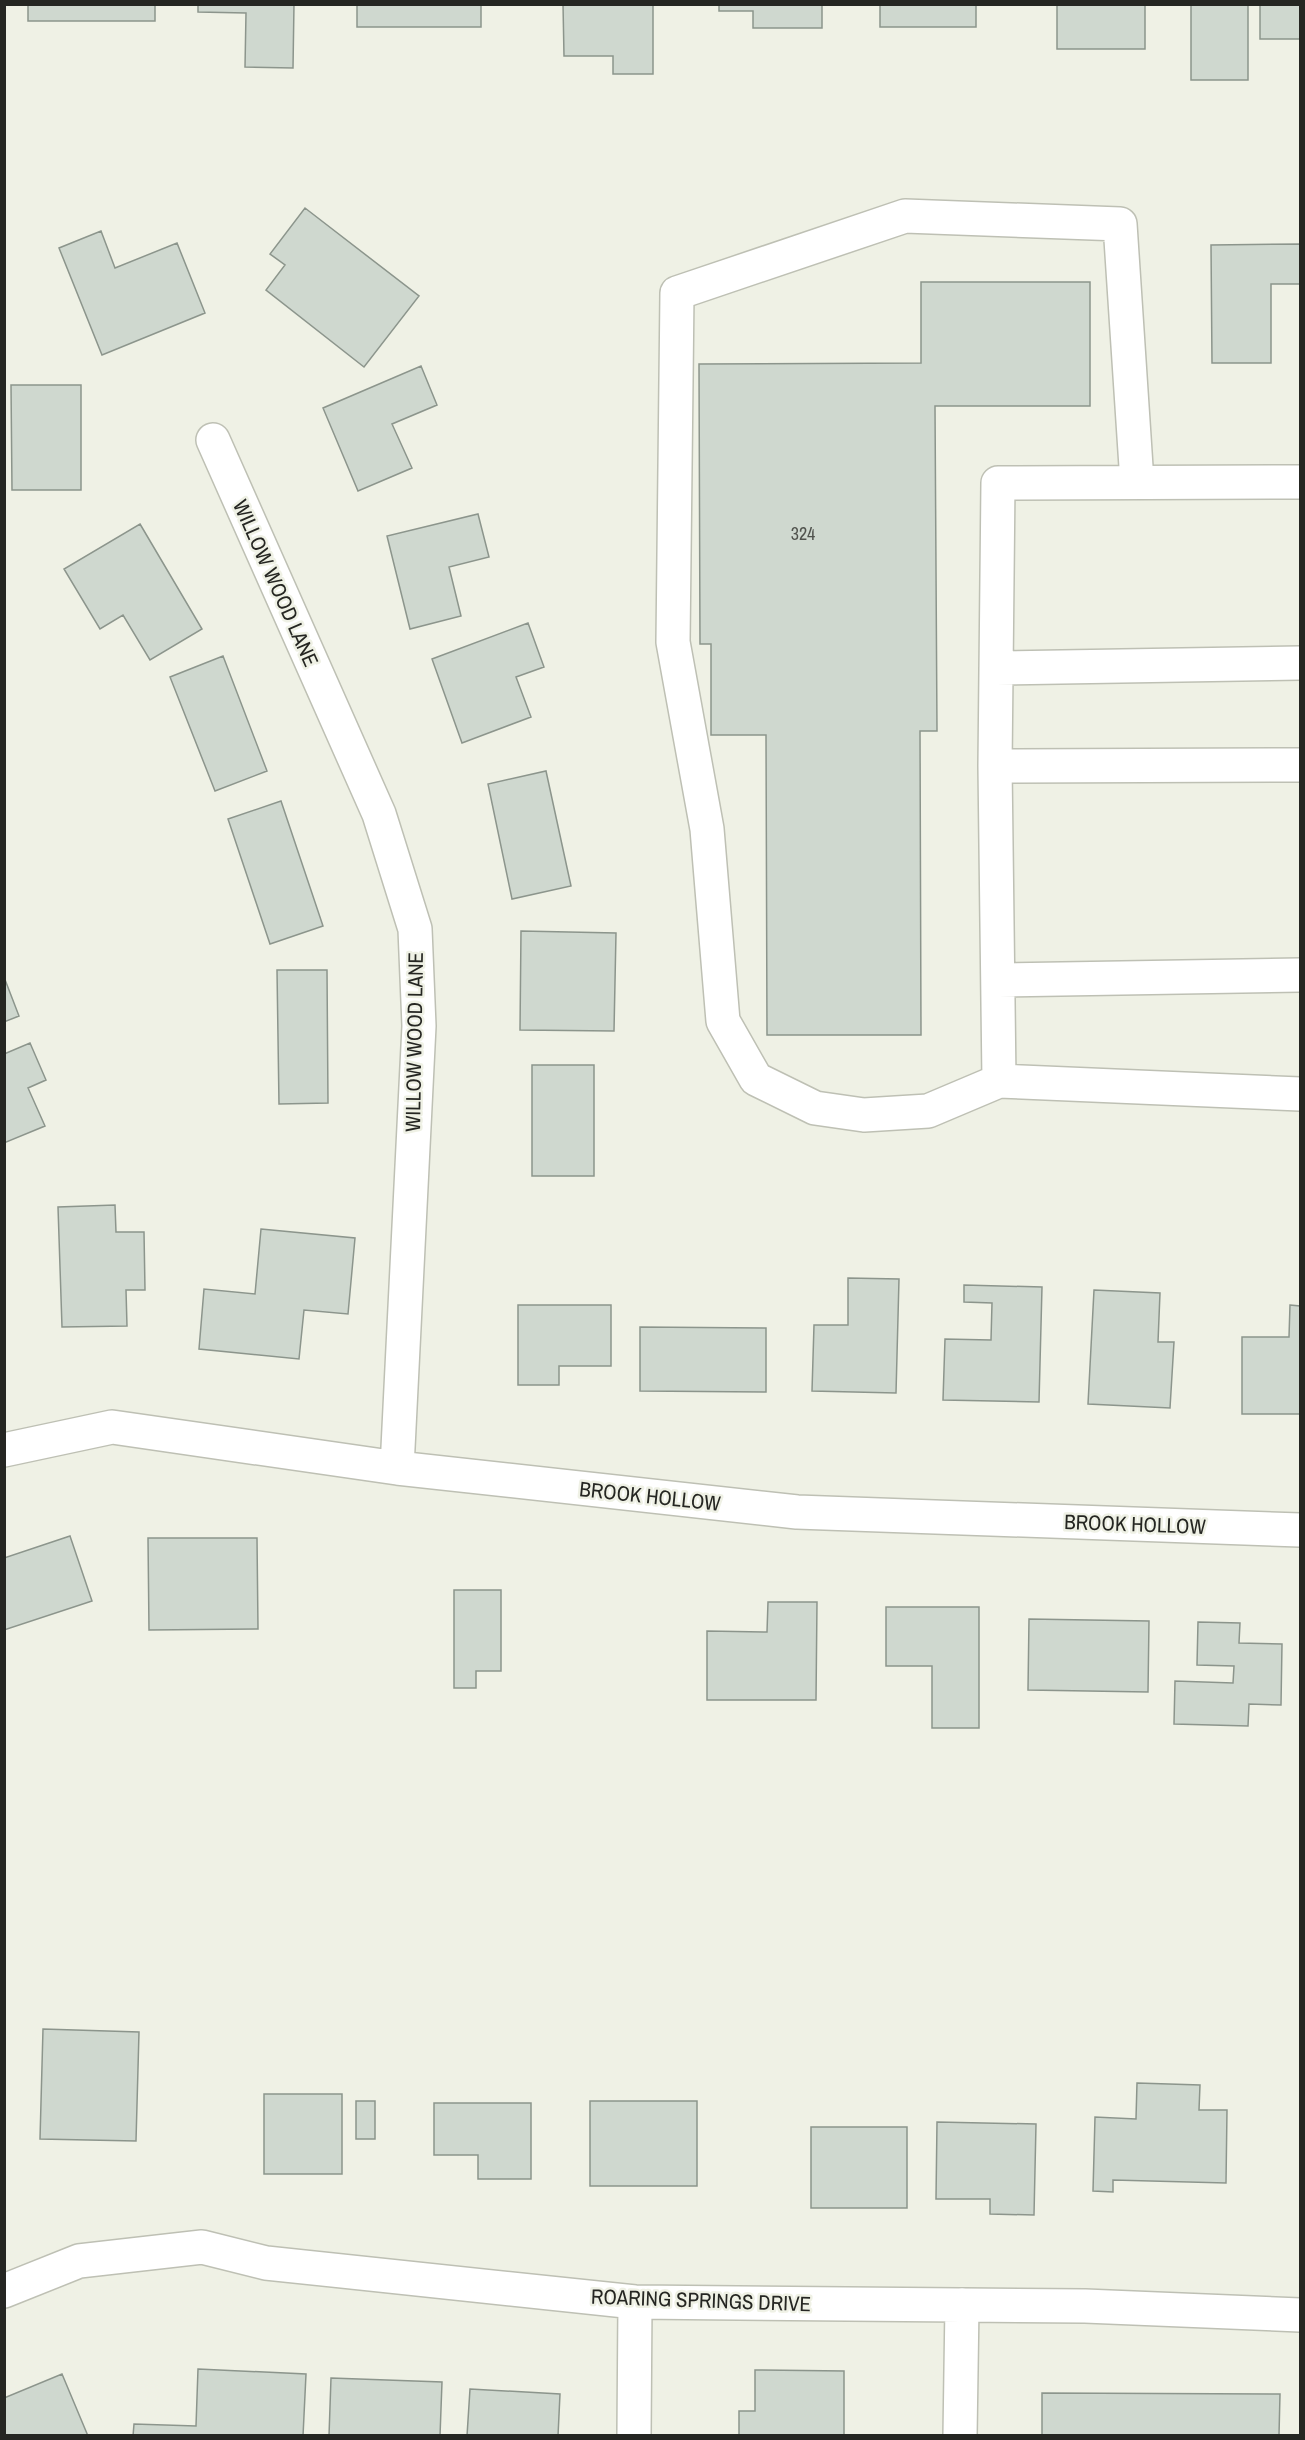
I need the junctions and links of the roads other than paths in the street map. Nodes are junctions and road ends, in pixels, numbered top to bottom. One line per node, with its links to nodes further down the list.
1 (213, 440): 13 (street, WILLOW WOOD LANE)
2 (1137, 482): 3 (street); 5 (street); 10 (street)
3 (1300, 482)
4 (1300, 663): 5 (street)
5 (996, 668): 6 (street)
6 (995, 765): 7 (street); 9 (street)
7 (1300, 765)
8 (1300, 975): 9 (street)
9 (998, 980): 10 (street)
10 (999, 1081): 11 (street)
11 (1300, 1094)
12 (4, 1450): 13 (street, BROOK HOLLOW)
13 (397, 1468): 14 (street, BROOK HOLLOW)
14 (1300, 1530)
15 (4, 2292): 16 (street, ROARING SPRINGS DRIVE)
16 (635, 2302): 17 (street, ROARING SPRINGS DRIVE); 19 (street)
17 (962, 2305): 18 (street, ROARING SPRINGS DRIVE); 20 (street)
18 (1300, 2315)
19 (634, 2436)
20 (960, 2436)

